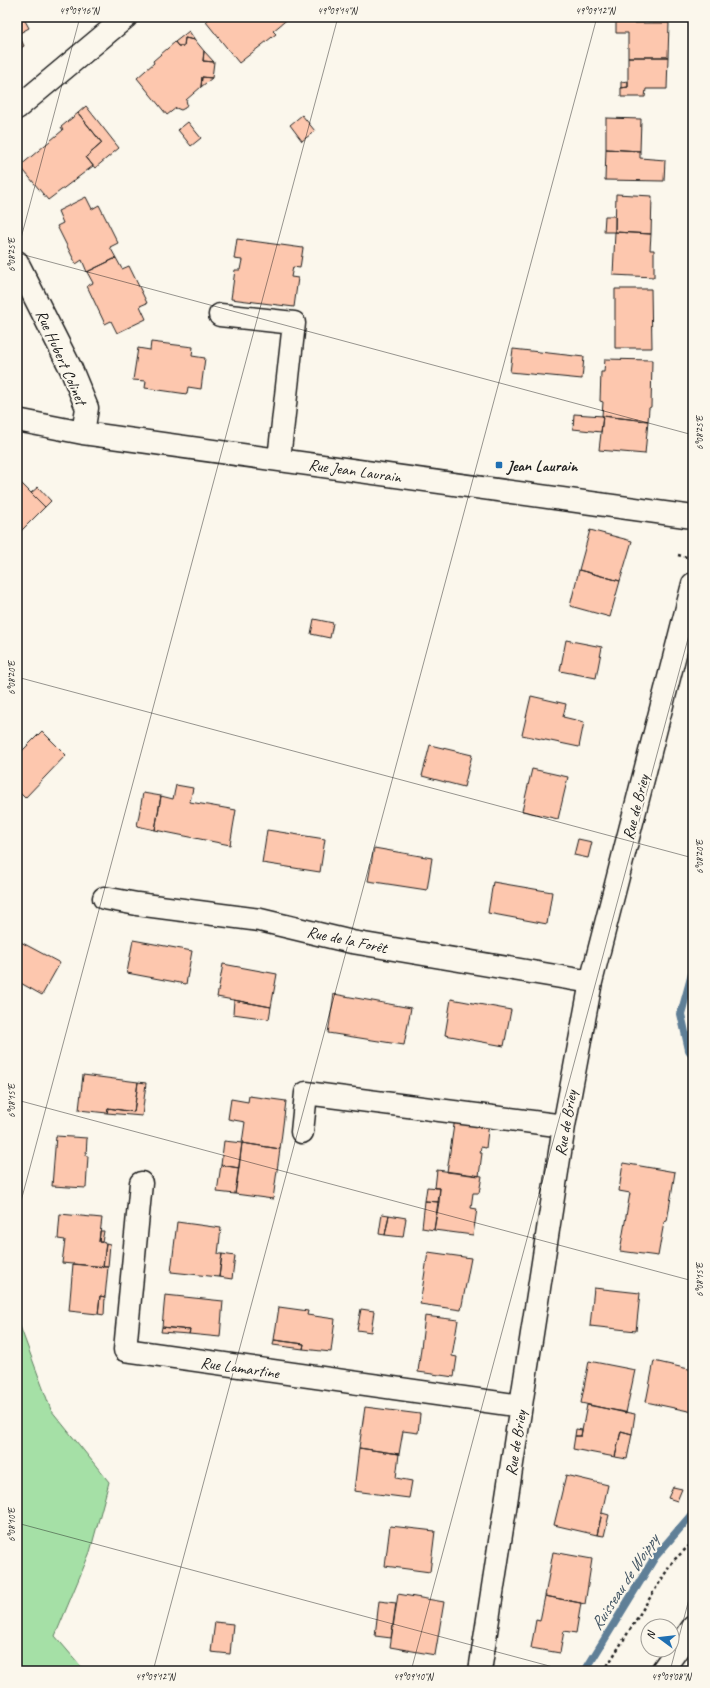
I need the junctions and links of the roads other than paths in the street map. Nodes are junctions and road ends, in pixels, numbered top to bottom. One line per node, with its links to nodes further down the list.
1 (126, 17): 2 (street)
2 (17, 108)
3 (17, 262): 6 (street, Rue Hubert Colinet)
4 (220, 315): 7 (street)
5 (17, 420): 6 (street, Rue Jean Laurain)
6 (83, 433): 7 (street, Rue Jean Laurain)
7 (279, 459): 8 (street, Rue Jean Laurain)
8 (693, 517)
9 (693, 584): 11 (street, Rue de Briey)
10 (104, 898): 11 (street, Rue de la Forêt)
11 (591, 982): 12 (street, Rue de Briey)
12 (564, 1126): 13 (street); 15 (street, Rue de Briey)
13 (302, 1132)
14 (141, 1183): 15 (street, Rue Lamartine)
15 (521, 1406): 17 (street, Rue de Briey)
16 (693, 1627): 18 (street)
17 (480, 1671)
18 (662, 1671)

